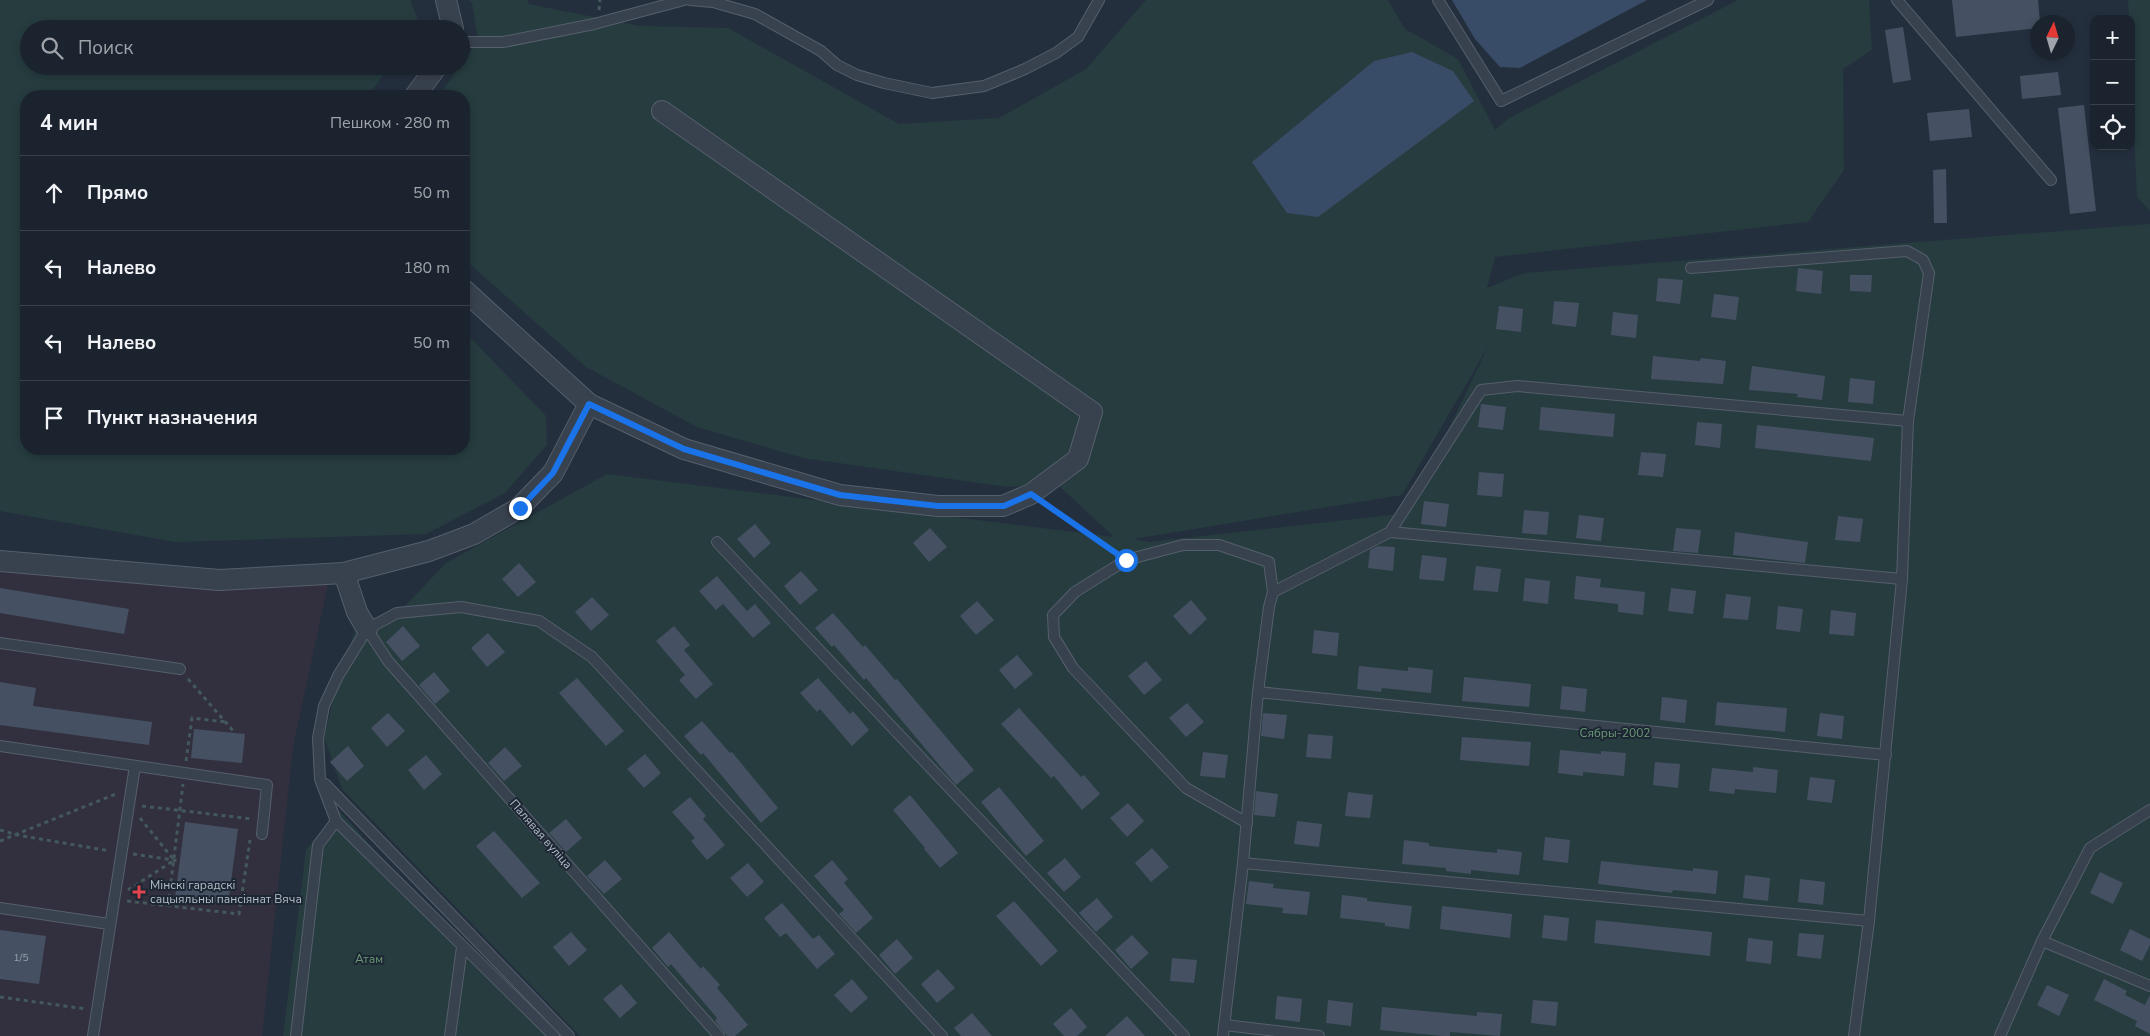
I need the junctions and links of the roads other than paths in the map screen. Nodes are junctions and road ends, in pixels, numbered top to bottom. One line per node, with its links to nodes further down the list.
1 (446, 0): 8 (street)
2 (684, 0): 9 (lane)
3 (690, 0): 4 (lane)
4 (1100, 0)
5 (1438, 0): 6 (lane)
6 (1708, 0)
7 (1897, 0): 13 (lane)
8 (452, 20)
9 (470, 42)
10 (430, 75): 11 (street)
11 (419, 90)
12 (662, 112): 16 (street)
13 (2051, 180)
14 (1691, 268): 17 (lane)
15 (470, 295): 16 (street)
16 (589, 404): 21 (street)
17 (1908, 421): 18 (lane); 22 (lane)
18 (1390, 532): 22 (lane); 23 (lane)
19 (717, 542): 51 (lane)
20 (0, 561): 21 (street)
21 (344, 574): 24 (street)
22 (1902, 579): 29 (lane)
23 (1273, 592): 27 (lane); 34 (lane)
24 (367, 628): 31 (lane); 49 (lane, Палявая вуліца); 50 (lane)
25 (0, 643): 26 (lane)
26 (180, 668)
27 (1258, 692): 29 (lane); 34 (lane)
28 (0, 746): 30 (lane)
29 (1886, 755): 38 (lane)
30 (135, 766): 35 (lane); 39 (lane)
31 (320, 779): 33 (lane); 48 (lane)
32 (2150, 810): 40 (lane)
33 (336, 820): 41 (lane); 45 (lane)
34 (1247, 823): 36 (lane)
35 (262, 834)
36 (1244, 863): 38 (lane); 43 (lane)
37 (0, 908): 39 (lane)
38 (1869, 921): 53 (lane)
39 (109, 924): 44 (lane)
40 (2042, 941): 42 (lane); 54 (lane)
41 (462, 947): 46 (lane); 47 (lane)
42 (2150, 986)
43 (1223, 1031): 52 (lane)
44 (93, 1036)
45 (296, 1036)
46 (450, 1036)
47 (554, 1036)
48 (569, 1036)
49 (719, 1036)
50 (942, 1036)
51 (1184, 1036)
52 (1319, 1036)
53 (1854, 1036)
54 (2000, 1036)

